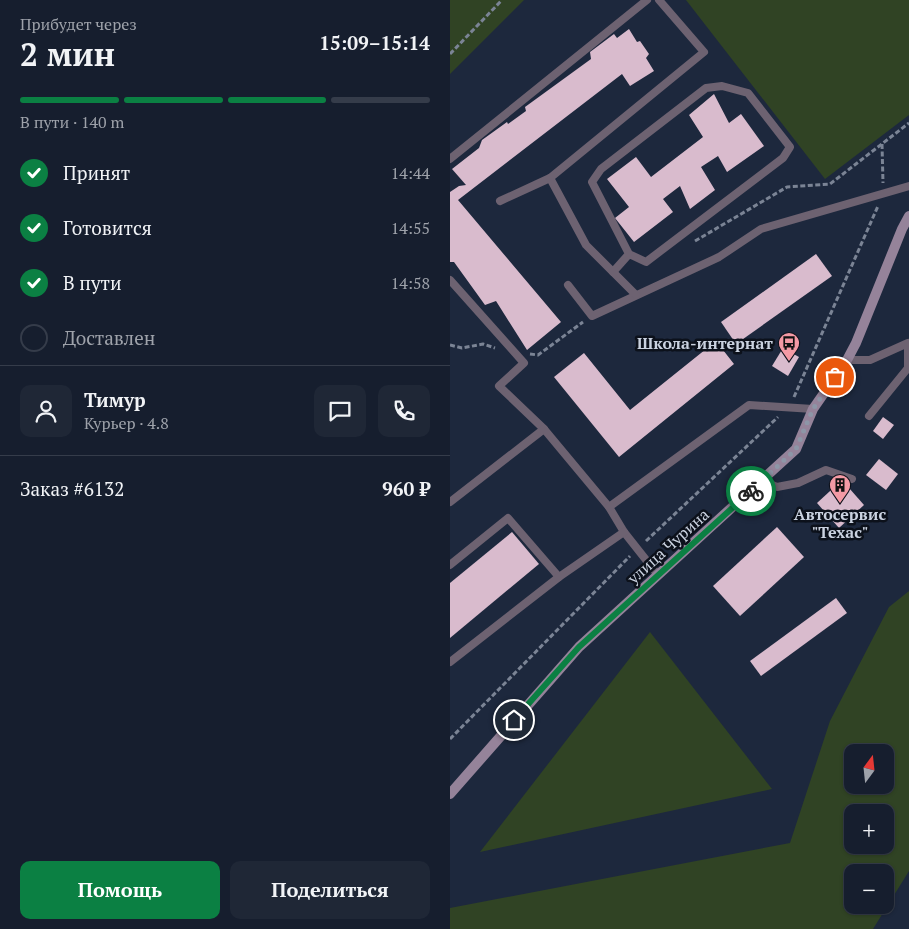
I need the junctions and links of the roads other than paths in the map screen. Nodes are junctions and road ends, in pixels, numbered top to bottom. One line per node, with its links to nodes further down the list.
1 (648, 0): 3 (lane)
2 (658, 0): 4 (lane)
3 (450, 159)
4 (550, 178): 6 (lane); 9 (lane)
5 (909, 186): 12 (lane)
6 (500, 201)
7 (909, 216): 13 (street, улица Чурина)
8 (629, 254): 8 (lane); 9 (lane)
9 (613, 272): 12 (lane)
10 (450, 280): 16 (lane)
11 (568, 285): 12 (lane)
12 (636, 295)
13 (847, 360): 14 (street, улица Чурина); 15 (lane)
14 (813, 409): 18 (street, улица Чурина); 20 (lane)
15 (869, 416)
16 (544, 429): 19 (lane); 20 (lane)
17 (852, 479): 18 (lane)
18 (762, 480): 23 (street, улица Чурина)
19 (450, 502)
20 (609, 507): 21 (lane)
21 (624, 532): 23 (lane); 24 (lane)
22 (450, 565): 24 (lane)
23 (658, 575): 26 (street, улица Чурина)
24 (559, 577): 25 (lane)
25 (450, 662)
26 (450, 794)

